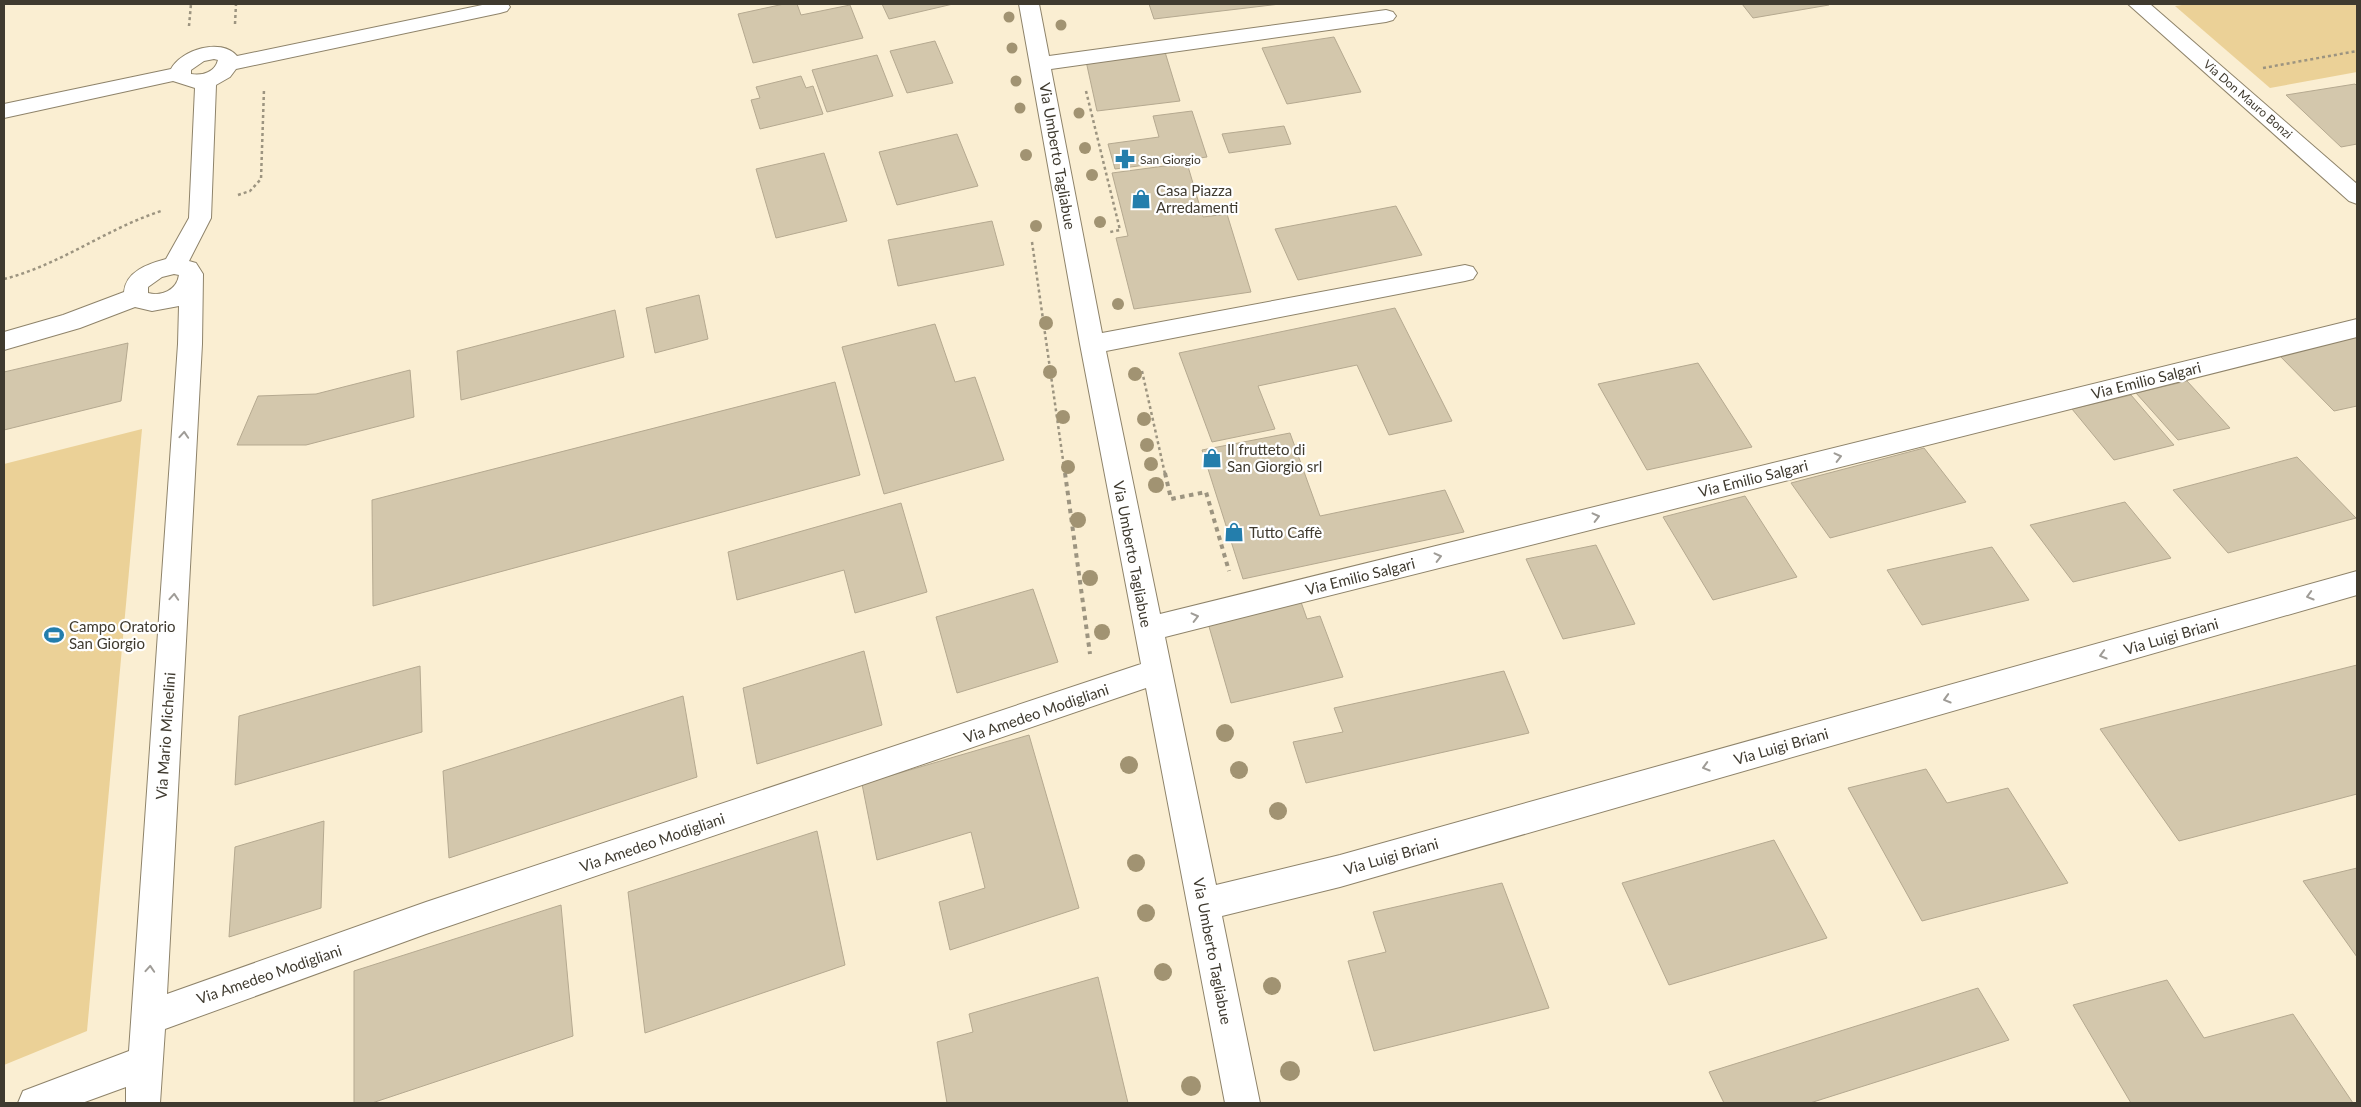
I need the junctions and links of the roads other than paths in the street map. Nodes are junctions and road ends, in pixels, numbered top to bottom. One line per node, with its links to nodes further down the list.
1 (1029, 4): 6 (street, Via Umberto Tagliabue)
2 (2138, 4): 10 (street, Via Don Mauro Bonzi)
3 (500, 7): 5 (street)
4 (1386, 16): 6 (street)
5 (229, 64): 7 (street); 8 (street)
6 (1041, 64): 16 (street, Via Umberto Tagliabue)
7 (181, 73): 8 (street); 9 (street)
8 (206, 80): 11 (street)
9 (4, 110)
10 (2357, 196)
11 (183, 273): 13 (street); 13 (street); 21 (street, Via Mario Michelini, one-way to 11)
12 (1465, 273): 16 (street)
13 (136, 297): 15 (street)
14 (2357, 328): 18 (street, Via Emilio Salgari, one-way to 14)
15 (4, 340)
16 (1092, 344): 18 (street, Via Umberto Tagliabue)
17 (2357, 583): 20 (street, Via Luigi Briani, one-way to 20)
18 (1148, 629): 19 (street, Via Umberto Tagliabue)
19 (1158, 671): 20 (street, Via Umberto Tagliabue); 21 (street, Via Amedeo Modigliani)
20 (1204, 904): 25 (street, Via Umberto Tagliabue)
21 (147, 1018): 22 (street, Via Mario Michelini)
22 (145, 1063): 23 (street); 24 (street, Via Mario Michelini)
23 (35, 1103)
24 (143, 1103)
25 (1243, 1103)

